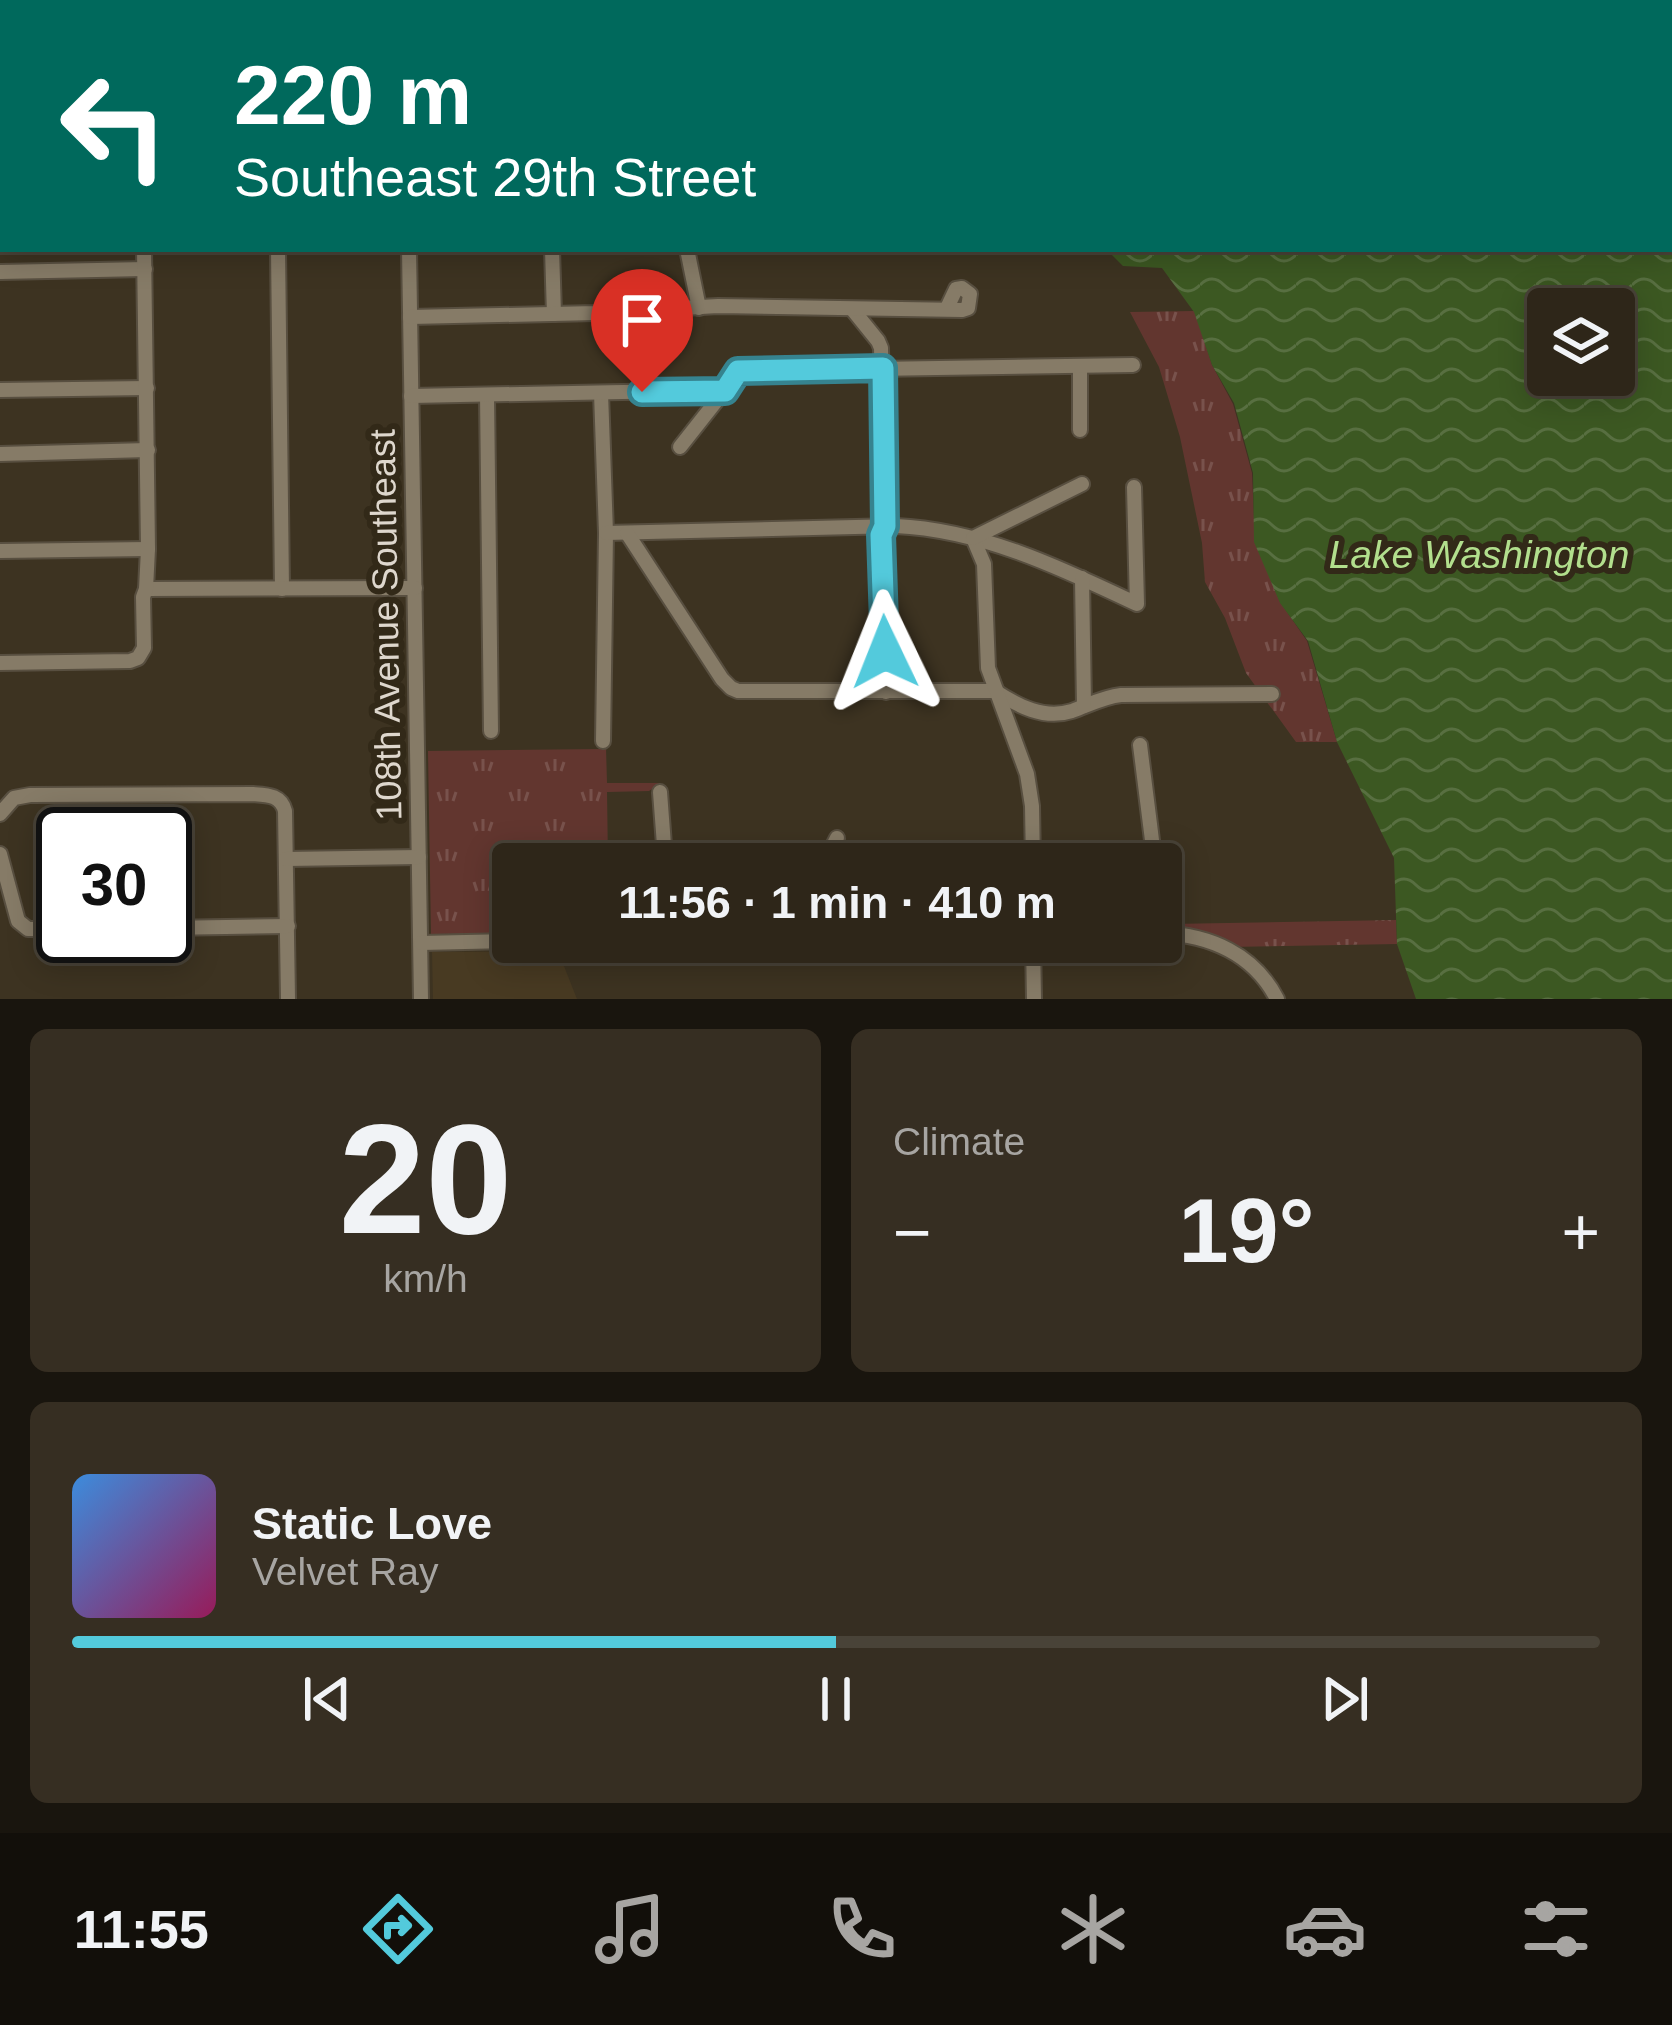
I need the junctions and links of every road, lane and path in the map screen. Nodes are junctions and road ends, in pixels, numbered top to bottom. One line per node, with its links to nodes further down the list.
1 (145, 252): 6 (street)
2 (278, 252): 39 (street)
3 (409, 252): 14 (street, 108th Avenue Southeast)
4 (552, 252): 13 (street)
5 (688, 252): 8 (street)
6 (145, 268): 7 (street); 18 (street)
7 (0, 272)
8 (694, 289): 9 (street); 10 (street)
9 (718, 306): 10 (street); 12 (street)
10 (698, 308): 13 (street)
11 (946, 308): 12 (street)
12 (854, 310): 17 (street)
13 (554, 314): 14 (street)
14 (410, 317): 23 (street, 108th Avenue Southeast)
15 (1133, 364): 16 (street)
16 (1080, 366): 17 (street); 24 (street)
17 (883, 368): 20 (street); 30 (street)
18 (147, 388): 19 (street); 26 (street)
19 (0, 391)
20 (725, 391): 21 (street); 25 (street)
21 (601, 392): 22 (street); 32 (street)
22 (487, 394): 23 (street); 45 (street)
23 (411, 396): 37 (street, 108th Avenue Southeast)
24 (1080, 430)
25 (680, 447)
26 (148, 450): 27 (street); 34 (street)
27 (0, 454)
28 (1082, 484): 33 (street)
29 (1134, 487): 36 (street)
30 (885, 526): 31 (street); 33 (street); 42 (street)
31 (627, 532): 32 (street); 42 (street)
32 (606, 533): 46 (street)
33 (973, 538): 36 (street); 41 (street)
34 (148, 549): 35 (street); 38 (street)
35 (0, 550)
36 (1082, 578): 44 (street)
37 (415, 588): 39 (street); 56 (street, 108th Avenue Southeast)
38 (146, 589): 39 (street); 40 (street)
39 (282, 589)
40 (0, 663)
41 (995, 691): 42 (street); 44 (street); 53 (street)
42 (886, 692)
43 (1272, 694): 44 (street)
44 (1084, 706)
45 (491, 731)
46 (603, 741)
47 (1140, 745): 54 (street)
48 (661, 792): 51 (street)
49 (4, 808): 57 (street)
50 (837, 838): 52 (street)
51 (664, 843)
52 (834, 843)
53 (1033, 843)
54 (1152, 843)
55 (0, 854): 59 (street)
56 (419, 857): 57 (street); 63 (street, 108th Avenue Southeast)
57 (286, 859): 58 (street)
58 (287, 926): 60 (street); 65 (street)
59 (36, 928)
60 (192, 928)
61 (1182, 935): 68 (street)
62 (492, 941): 63 (street)
63 (421, 943): 66 (street, 108th Avenue Southeast)
64 (1033, 963): 67 (street)
65 (288, 999)
66 (421, 999)
67 (1034, 999)
68 (1277, 999)

